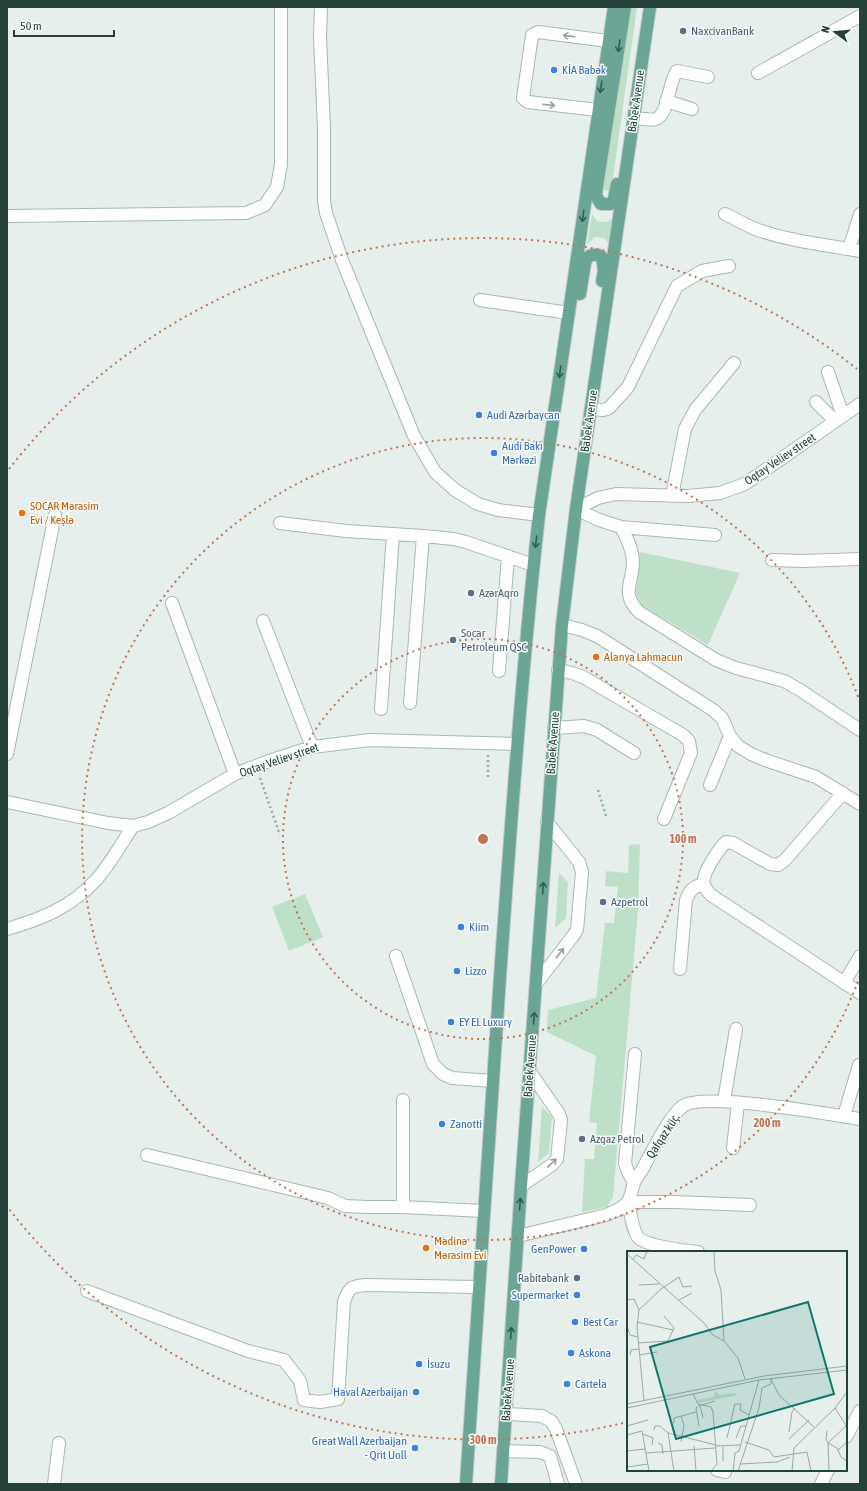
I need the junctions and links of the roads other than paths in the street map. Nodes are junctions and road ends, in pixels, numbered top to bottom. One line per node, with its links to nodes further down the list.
1 (281, 7): 17 (street)
2 (321, 7): 32 (street)
3 (614, 7): 8 (main road)
4 (624, 7): 7 (main road, one-way to 7)
5 (650, 7): 7 (main road, Babek Avenue)
6 (860, 16): 9 (street)
7 (646, 34): 14 (main road, Babek Avenue)
8 (608, 41): 13 (main road, one-way to 13); 13 (street, one-way to 13)
9 (758, 73)
10 (708, 77): 11 (street)
11 (666, 101): 12 (street); 14 (street)
12 (692, 109)
13 (598, 110): 21 (main road, one-way to 21)
14 (634, 118): 27 (main road, Babek Avenue)
15 (725, 214): 18 (street)
16 (860, 214): 18 (street)
17 (7, 216)
18 (854, 250)
19 (729, 266): 27 (street)
20 (480, 300): 21 (street)
21 (569, 313): 22 (main road)
22 (564, 348): 27 (main road); 32 (main road, one-way to 32)
23 (734, 363): 29 (street)
24 (828, 372): 28 (street)
25 (816, 402): 28 (street)
26 (860, 404): 28 (street, Oqtay Veliev street)
27 (591, 409): 30 (main road, Babek Avenue)
28 (839, 419): 29 (street, Oqtay Veliev street)
29 (672, 496): 30 (street, Oqtay Veliev street)
30 (576, 509): 34 (street); 44 (main road, Babek Avenue)
31 (55, 515): 55 (street)
32 (539, 515): 41 (main road, one-way to 41)
33 (280, 523): 35 (street)
34 (621, 527): 36 (street); 50 (street)
35 (392, 534): 37 (street); 48 (street)
36 (715, 535)
37 (423, 536): 38 (street); 47 (street)
38 (508, 556): 41 (street); 46 (street)
39 (860, 559): 40 (street)
40 (772, 560)
41 (534, 566): 52 (main road)
42 (172, 603): 56 (street)
43 (263, 621): 53 (street)
44 (562, 625): 45 (main road, Babek Avenue); 51 (street)
45 (558, 670): 49 (main road, Babek Avenue); 61 (street)
46 (499, 671)
47 (410, 703)
48 (380, 709)
49 (554, 728): 54 (street); 62 (main road, Babek Avenue)
50 (860, 730)
51 (730, 736): 57 (street); 58 (street)
52 (516, 744): 53 (street, Oqtay Veliev street); 76 (main road)
53 (312, 747): 56 (street, Oqtay Veliev street)
54 (634, 753)
55 (7, 754)
56 (235, 774): 63 (street, Oqtay Veliev street)
57 (710, 785)
58 (843, 793): 60 (street); 64 (street)
59 (7, 802): 63 (street, Oqtay Veliev street)
60 (860, 804)
61 (664, 819)
62 (547, 822): 70 (main road, Babek Avenue, one-way to 62); 70 (street, one-way to 62)
63 (133, 826): 65 (street)
64 (703, 884): 68 (street); 69 (street)
65 (7, 929)
66 (396, 956): 76 (street)
67 (860, 956): 69 (street)
68 (680, 969)
69 (844, 983): 71 (street)
70 (536, 984): 75 (main road, Babek Avenue, one-way to 70)
71 (860, 993)
72 (736, 1029): 78 (street)
73 (635, 1054): 84 (street)
74 (859, 1065): 80 (street)
75 (530, 1072): 85 (main road, Babek Avenue); 85 (street, one-way to 75)
76 (492, 1081): 89 (main road)
77 (403, 1100): 88 (street)
78 (724, 1102): 79 (street, Qafqaz küç.); 84 (street, Qafqaz küç.)
79 (738, 1103): 80 (street, Qafqaz küç.); 82 (street)
80 (844, 1116): 81 (street, Qafqaz küç.)
81 (860, 1119)
82 (733, 1148)
83 (147, 1155): 88 (street)
84 (634, 1183): 86 (street, Qafqaz küç.)
85 (521, 1186): 90 (main road, Babek Avenue, one-way to 85)
86 (628, 1202): 87 (street); 90 (street); 91 (street)
87 (750, 1205)
88 (403, 1207): 89 (street)
89 (483, 1211): 92 (main road)
90 (518, 1236): 95 (main road, Babek Avenue, one-way to 90)
91 (679, 1251)
92 (477, 1287): 93 (street); 101 (main road)
93 (87, 1291)
94 (860, 1411): 96 (street)
95 (506, 1414): 98 (main road, Babek Avenue); 104 (street)
96 (851, 1430)
97 (59, 1443): 100 (street)
98 (503, 1451): 102 (main road, Babek Avenue); 103 (street)
99 (828, 1471): 105 (street)
100 (54, 1484)
101 (466, 1484)
102 (501, 1484)
103 (558, 1484)
104 (576, 1484)
105 (821, 1484)

